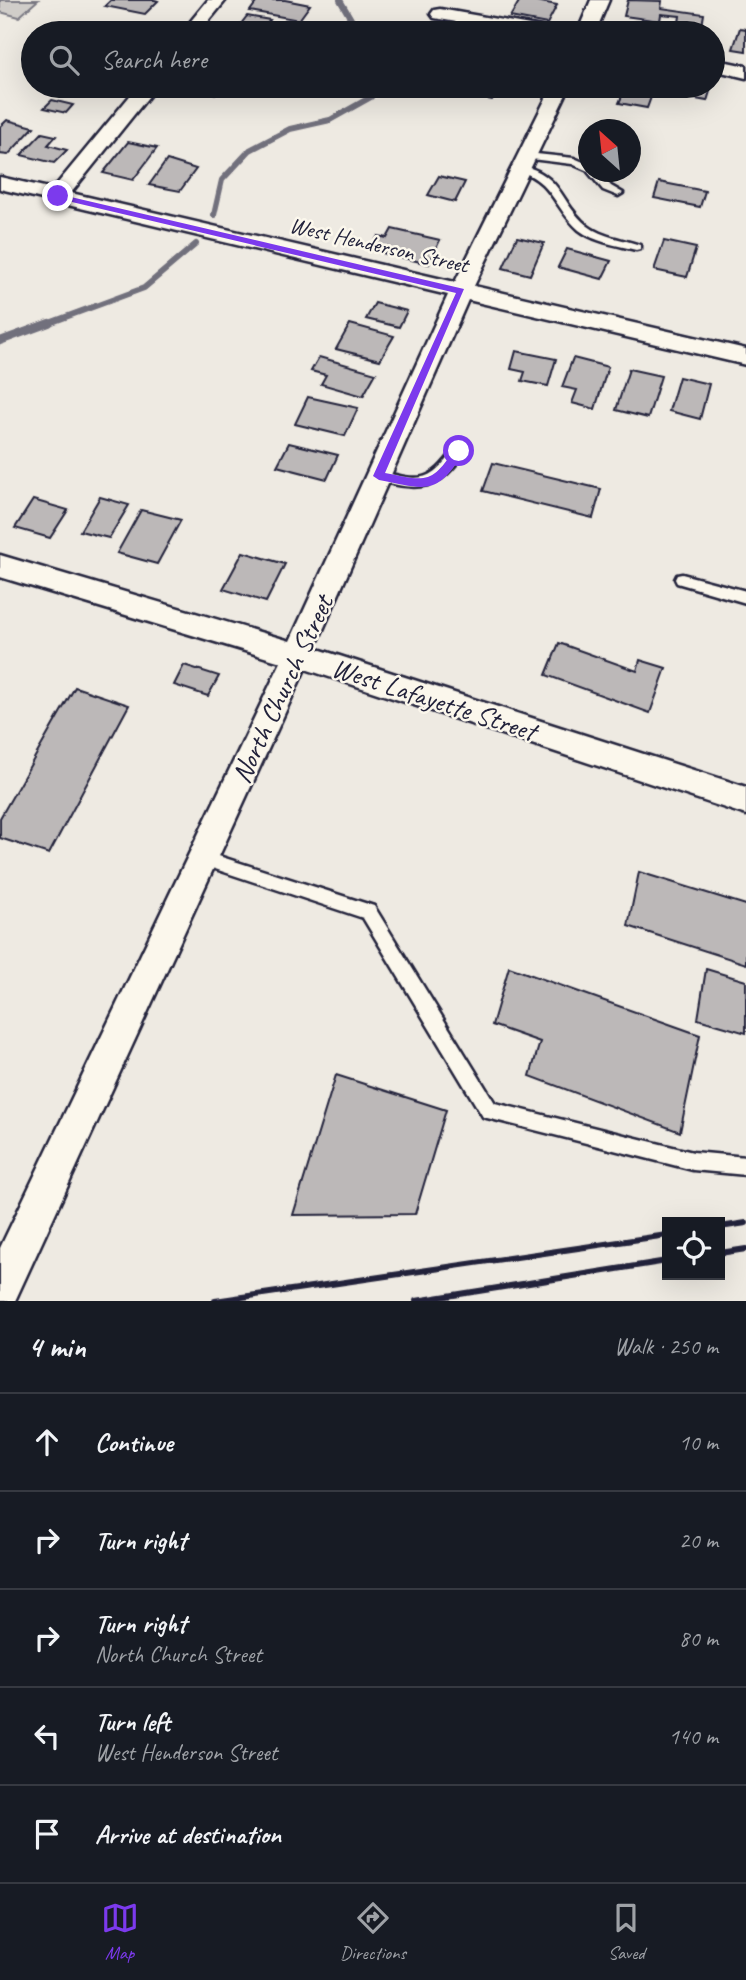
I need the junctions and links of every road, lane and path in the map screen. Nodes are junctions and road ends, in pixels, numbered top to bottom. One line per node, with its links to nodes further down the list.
1 (217, 0): 4 (street)
2 (600, 0): 6 (street)
3 (440, 13): 5 (street)
4 (200, 21)
5 (483, 21)
6 (591, 21)
7 (725, 68): 8 (street)
8 (746, 72)
9 (138, 98): 16 (street)
10 (555, 98): 11 (street, North Church Street)
11 (524, 162): 12 (lane); 17 (lane); 18 (street, North Church Street)
12 (578, 163)
13 (602, 182): 15 (lane)
14 (0, 183): 16 (street, West Henderson Street)
15 (618, 193)
16 (58, 196): 18 (street, West Henderson Street)
17 (636, 247)
18 (461, 291): 19 (street, West Henderson Street); 21 (street, North Church Street)
19 (746, 357)
20 (459, 451): 21 (lane)
21 (379, 476): 25 (street, North Church Street)
22 (0, 566): 25 (street, West Lafayette Street)
23 (682, 579): 24 (lane)
24 (746, 597)
25 (298, 655): 26 (street, West Lafayette Street); 27 (street, North Church Street)
26 (746, 801)
27 (203, 858): 28 (lane); 29 (street, North Church Street)
28 (746, 1166)
29 (0, 1290)

